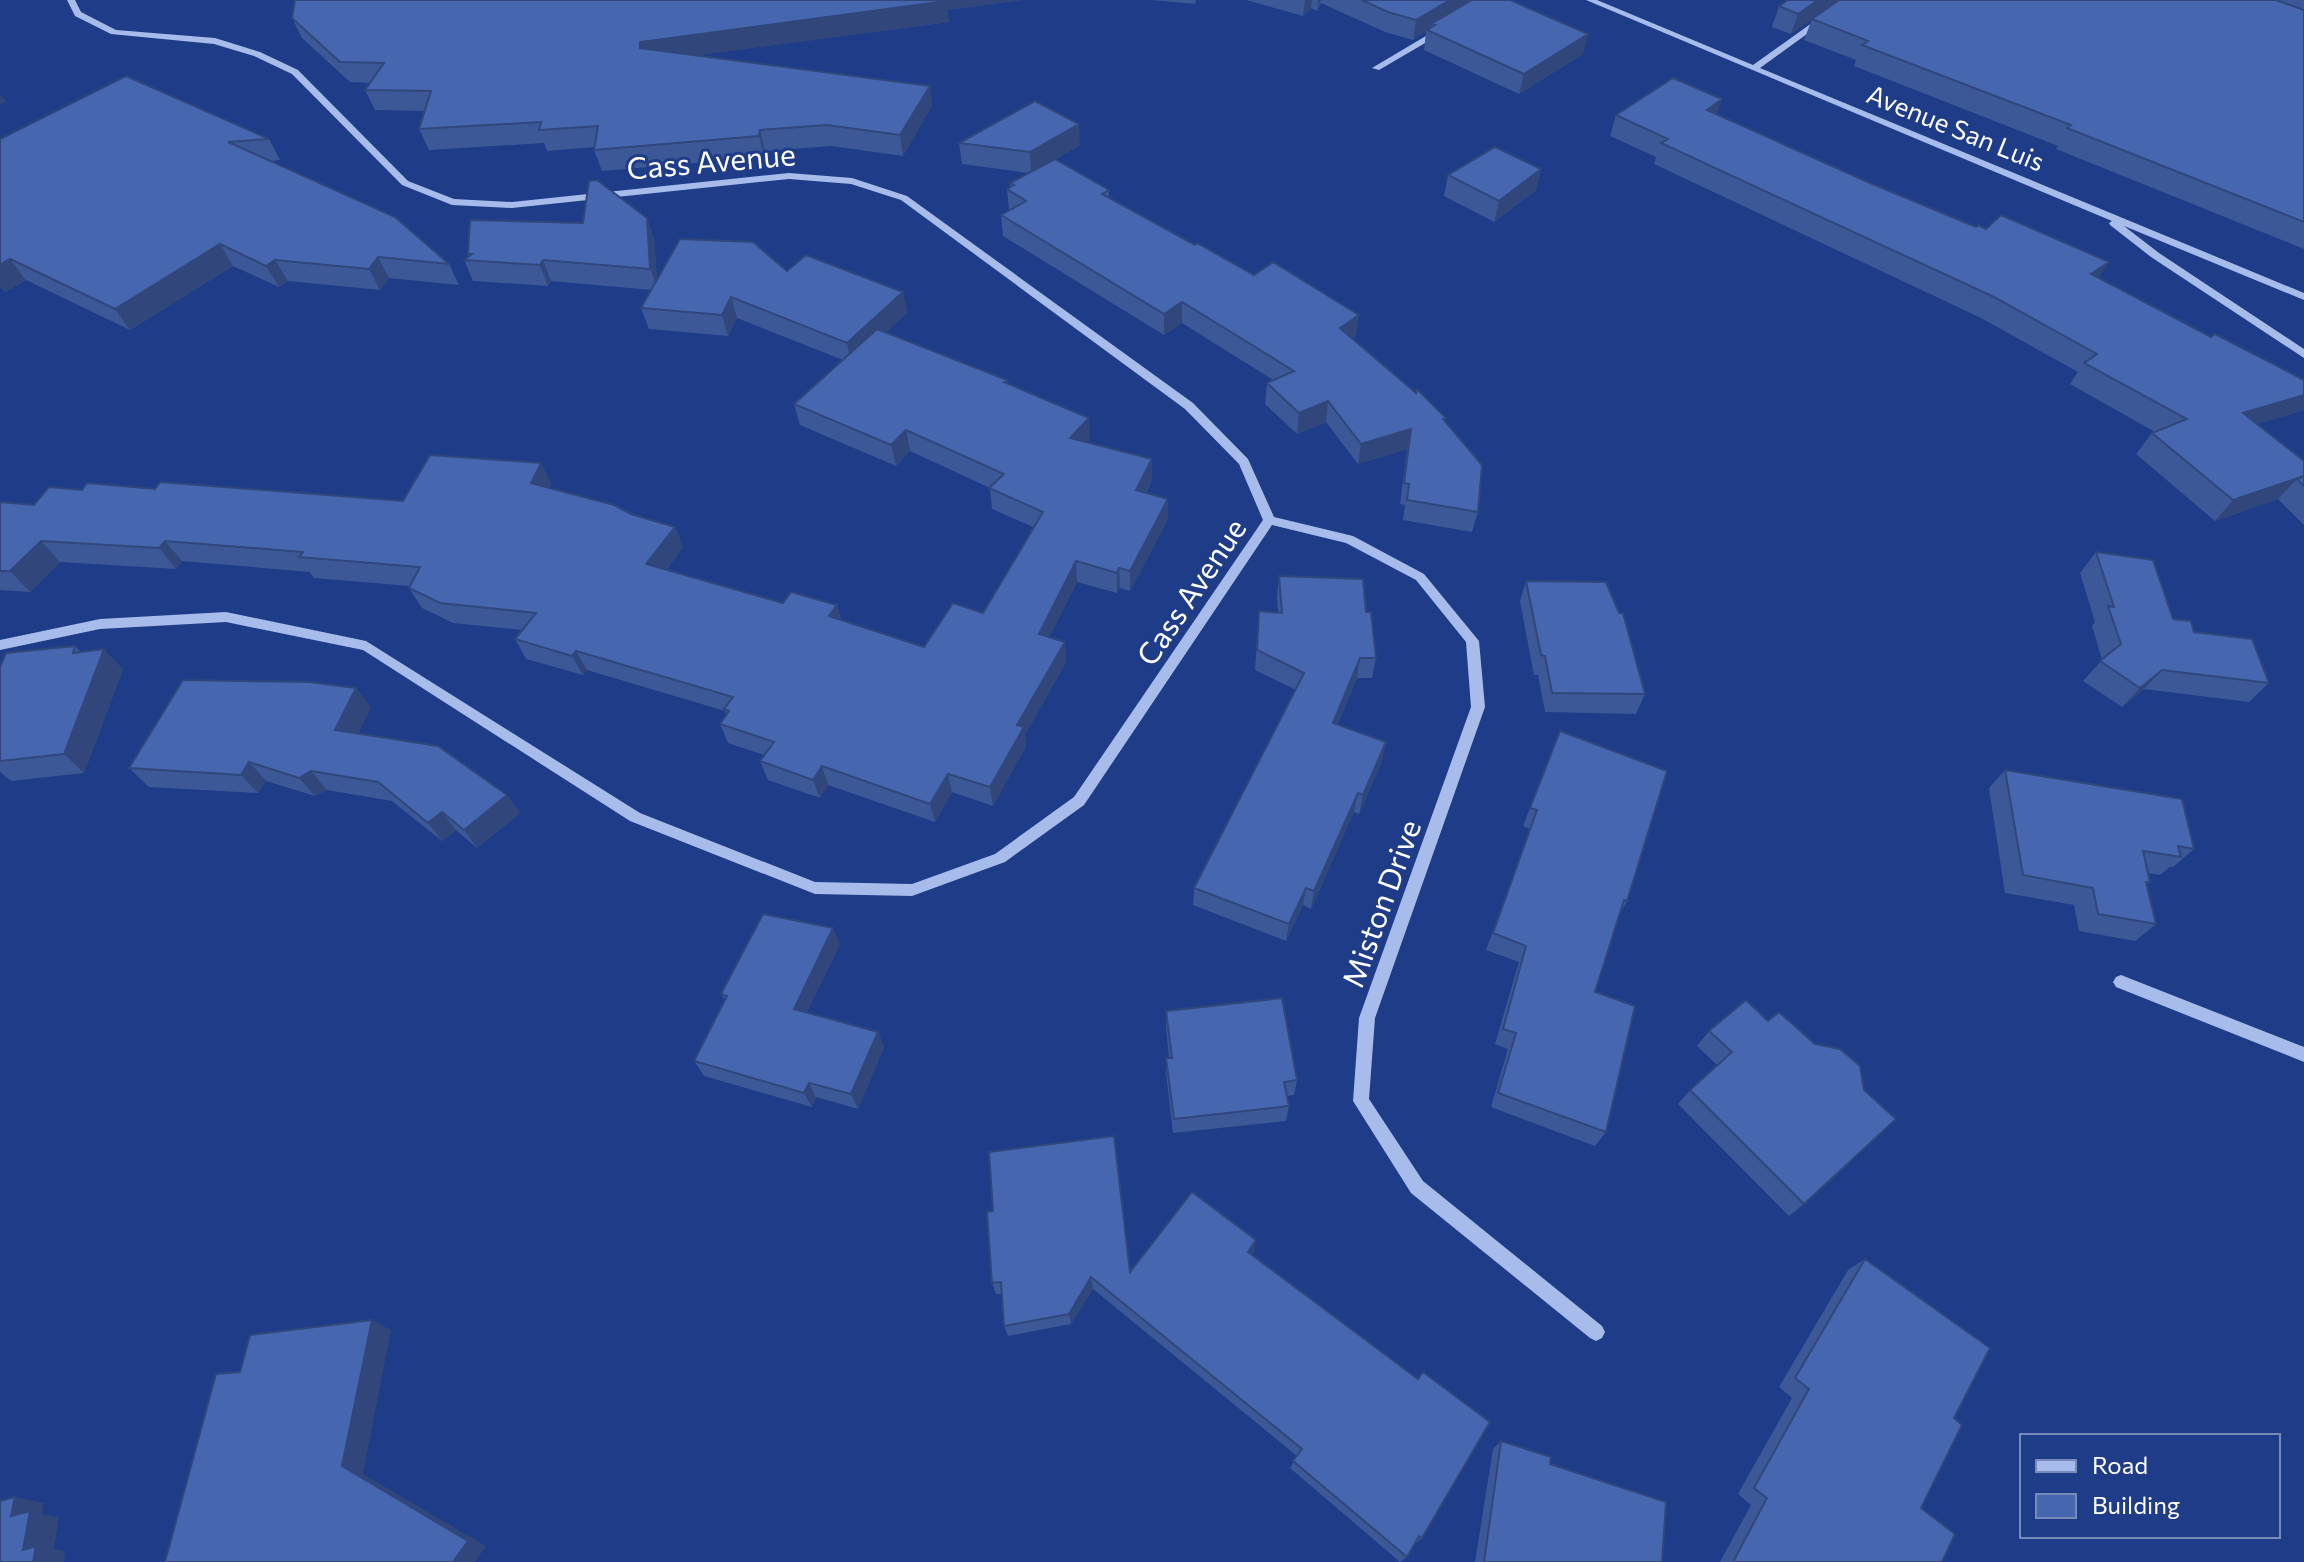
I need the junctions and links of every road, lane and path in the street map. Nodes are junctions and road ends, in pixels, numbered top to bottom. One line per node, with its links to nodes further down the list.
1 (71, 0): 10 (street, Cass Avenue)
2 (1590, 0): 6 (street, Avenue San Luis)
3 (1850, 0): 6 (street)
4 (1454, 23): 5 (street)
5 (1376, 68)
6 (1754, 68): 7 (street, Avenue San Luis)
7 (2098, 210): 8 (street, Avenue San Luis); 9 (street)
8 (2304, 297)
9 (2304, 354)
10 (1269, 520): 11 (street, Cass Avenue); 14 (street, Miston Drive)
11 (0, 645)
12 (2121, 982): 13 (street)
13 (2304, 1055)
14 (1596, 1332)

